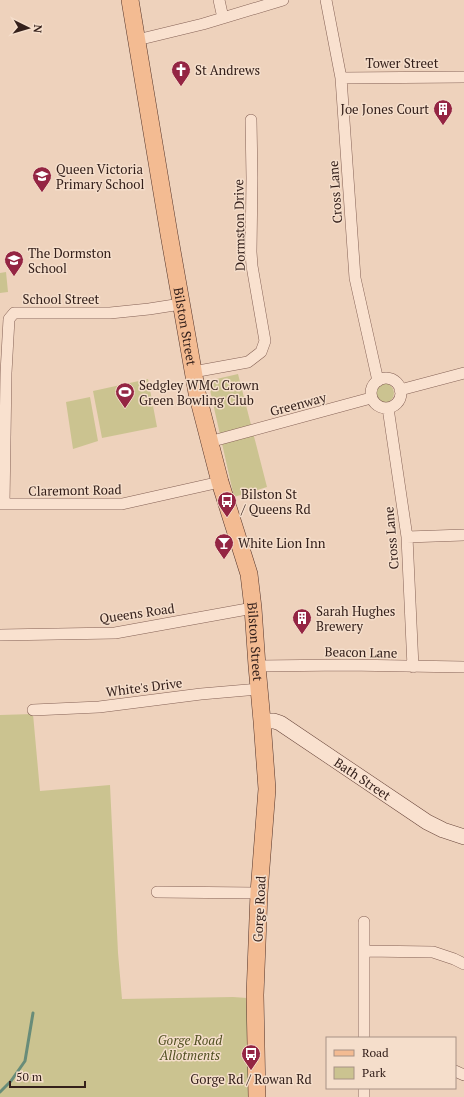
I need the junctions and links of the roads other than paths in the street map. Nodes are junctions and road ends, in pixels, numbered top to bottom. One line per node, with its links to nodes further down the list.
1 (130, 0): 6 (main road, Bilston Street)
2 (219, 0): 5 (street)
3 (283, 0): 5 (street)
4 (326, 0): 8 (street, Cross Lane)
5 (223, 18): 6 (street)
6 (137, 40): 10 (main road, Bilston Street)
7 (464, 77): 8 (street, Tower Street)
8 (341, 78): 14 (street, Cross Lane)
9 (251, 120): 11 (street, Dormston Drive)
10 (182, 304): 11 (main road, Bilston Street); 12 (street, School Street)
11 (193, 372): 18 (main road, Bilston Street)
12 (3, 373): 20 (street, School Street)
13 (464, 373): 15 (street)
14 (378, 381): 15 (street); 16 (street)
15 (400, 390): 17 (street)
16 (371, 398): 17 (street); 18 (street, Greenway)
17 (388, 408): 22 (street, Cross Lane)
18 (209, 442): 19 (main road, Bilston Street)
19 (220, 482): 20 (street, Claremont Road); 23 (main road, Bilston Street)
20 (2, 504)
21 (464, 535): 22 (street)
22 (407, 537): 26 (street, Cross Lane)
23 (253, 608): 24 (street, Queens Road); 25 (main road, Bilston Street)
24 (0, 635)
25 (257, 666): 26 (street, Beacon Lane); 28 (main road, Bilston Street)
26 (413, 667): 27 (street, Beacon Lane)
27 (464, 667)
28 (258, 688): 29 (street, White's Drive); 30 (main road, Bilston Street)
29 (33, 710)
30 (262, 721): 31 (street, Bath Street); 33 (main road, Gorge Road)
31 (464, 837)
32 (157, 892): 33 (street)
33 (259, 893): 38 (main road, Gorge Road)
34 (364, 922): 35 (street)
35 (365, 951): 36 (street); 37 (street)
36 (464, 964)
37 (364, 1037)
38 (257, 1097)

